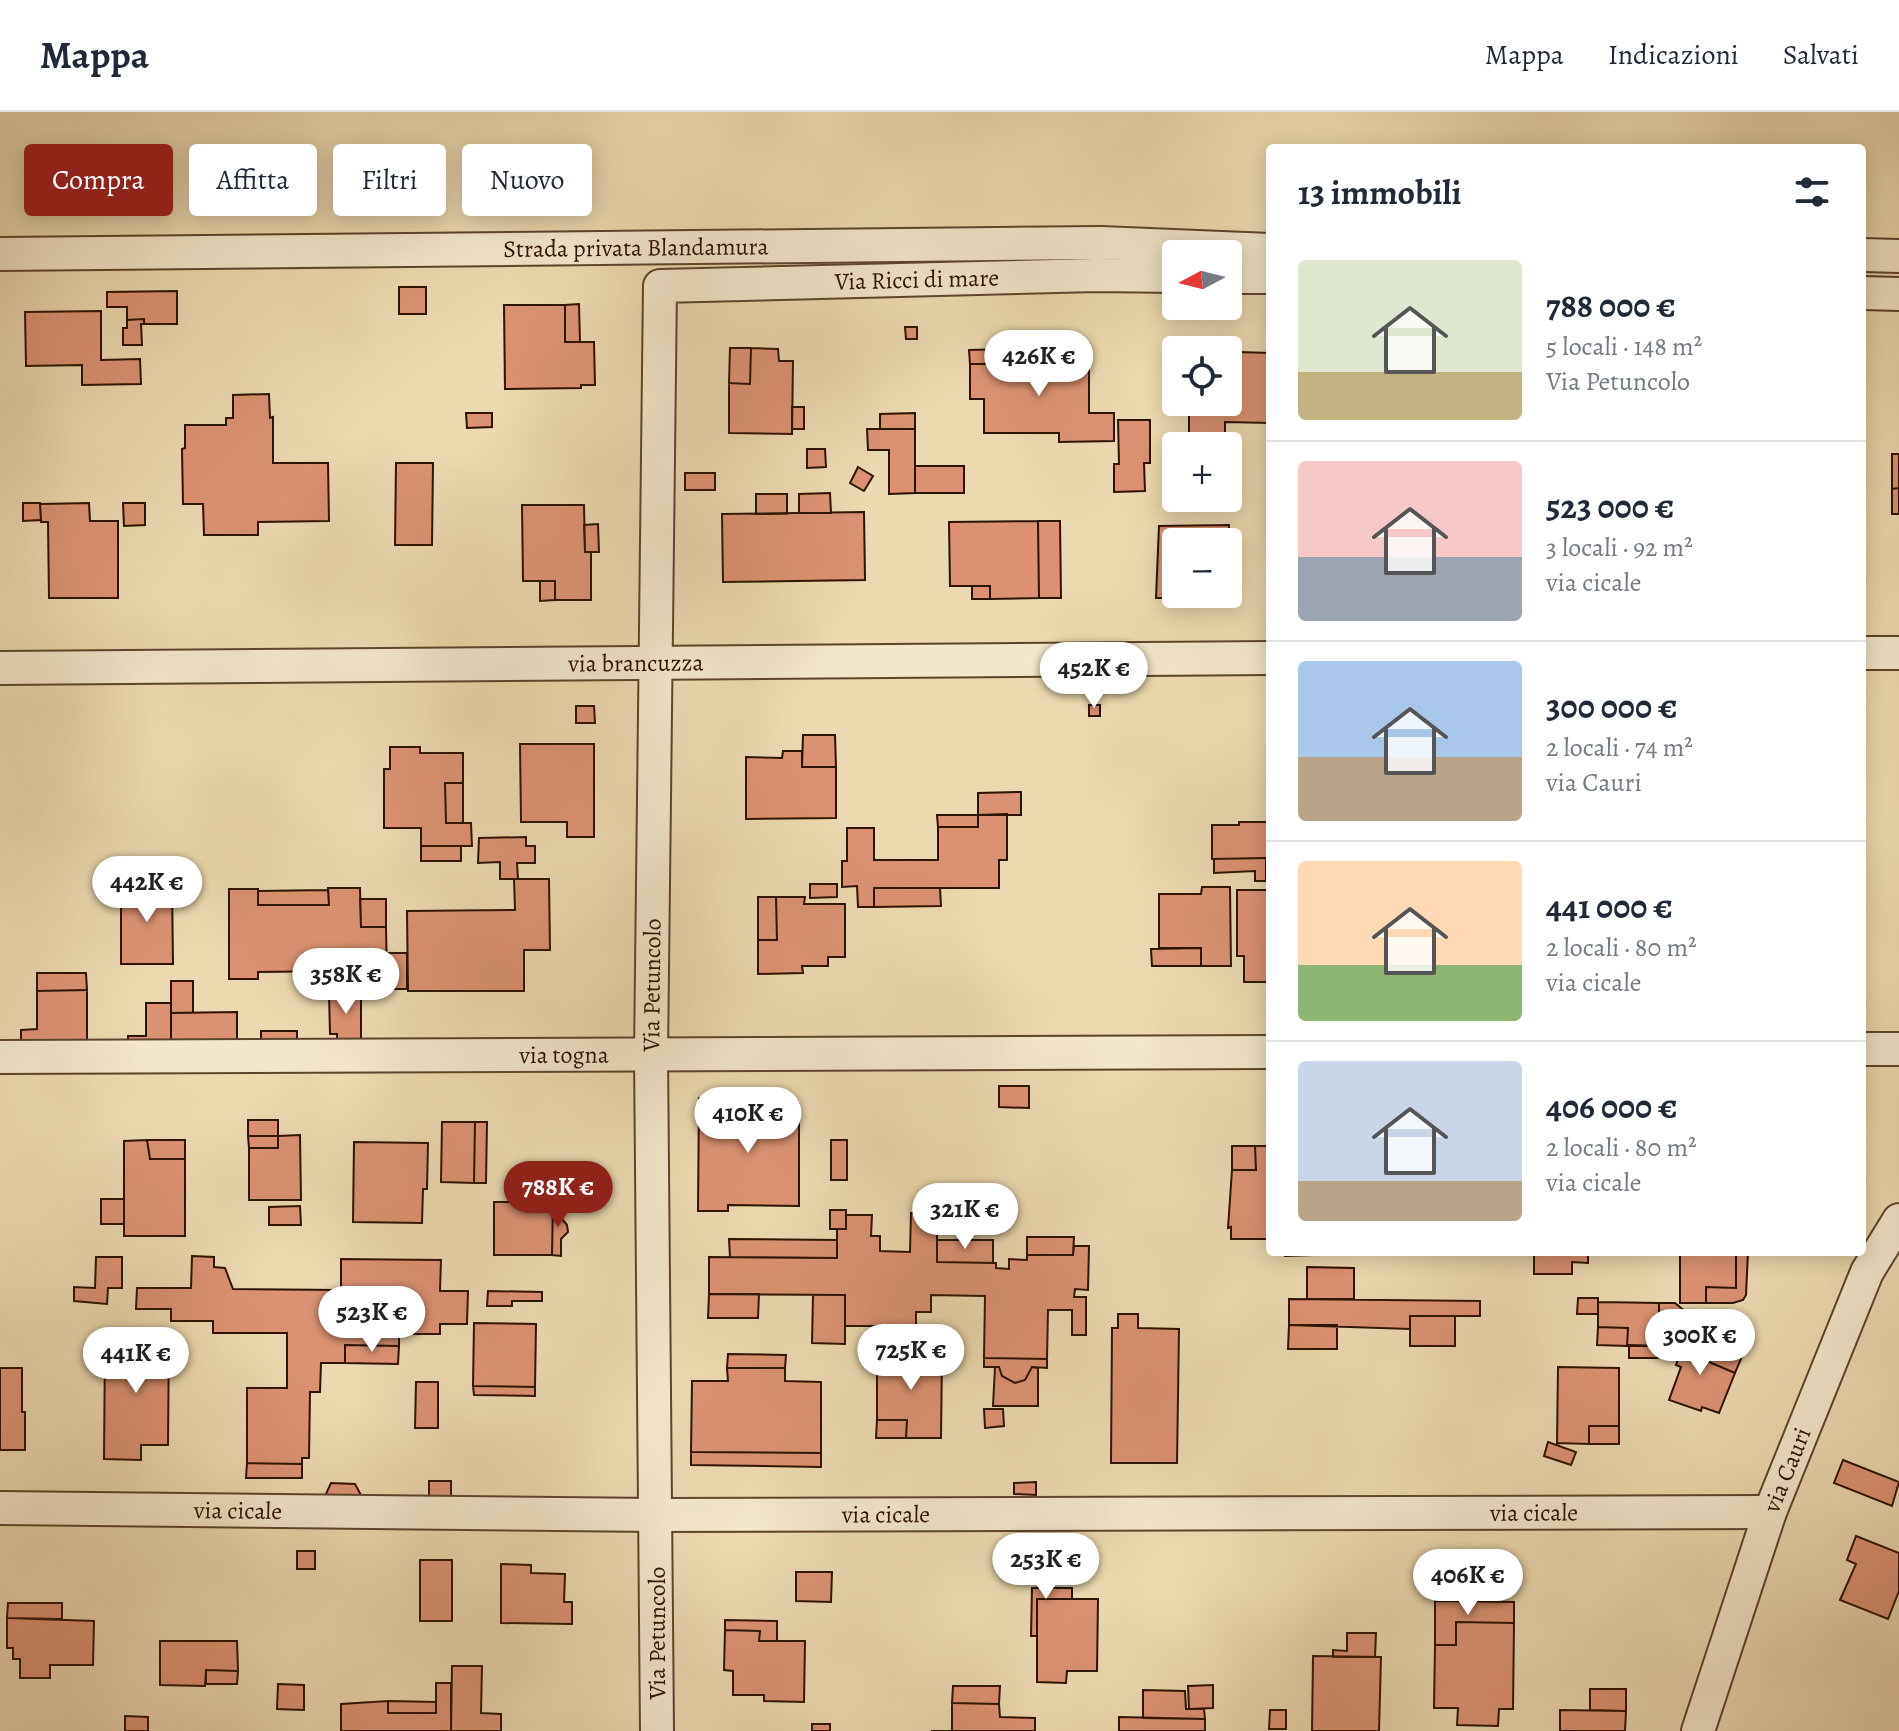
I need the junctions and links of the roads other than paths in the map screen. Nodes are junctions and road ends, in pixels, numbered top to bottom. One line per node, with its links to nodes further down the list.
1 (1101, 243): 2 (street, Strada privata Blandamura); 3 (street, Strada privata Blandamura); 6 (street)
2 (1266, 250)
3 (0, 254)
4 (1866, 255): 5 (street)
5 (1899, 256)
6 (1097, 275): 7 (street, Via Ricci di mare); 10 (street, Via Ricci di mare)
7 (1162, 276)
8 (1242, 277): 9 (street)
9 (1266, 277)
10 (660, 286): 16 (street, Via Petuncolo)
11 (1866, 293): 12 (street)
12 (1899, 294)
13 (1866, 653): 14 (street)
14 (1899, 653)
15 (1266, 658): 16 (street, via brancuzza)
16 (657, 663): 17 (street, via brancuzza); 21 (street, Via Petuncolo)
17 (0, 668)
18 (1866, 1049): 19 (street)
19 (1899, 1049)
20 (1266, 1052): 21 (street, via togna)
21 (651, 1054): 22 (street, via togna); 26 (street, Via Petuncolo)
22 (0, 1057)
23 (1899, 1220): 25 (street, via Cauri)
24 (0, 1508): 26 (street, via cicale)
25 (1770, 1512): 26 (street, via cicale); 28 (street, via Cauri)
26 (657, 1515): 27 (street, Via Petuncolo)
27 (657, 1731)
28 (1698, 1731)

